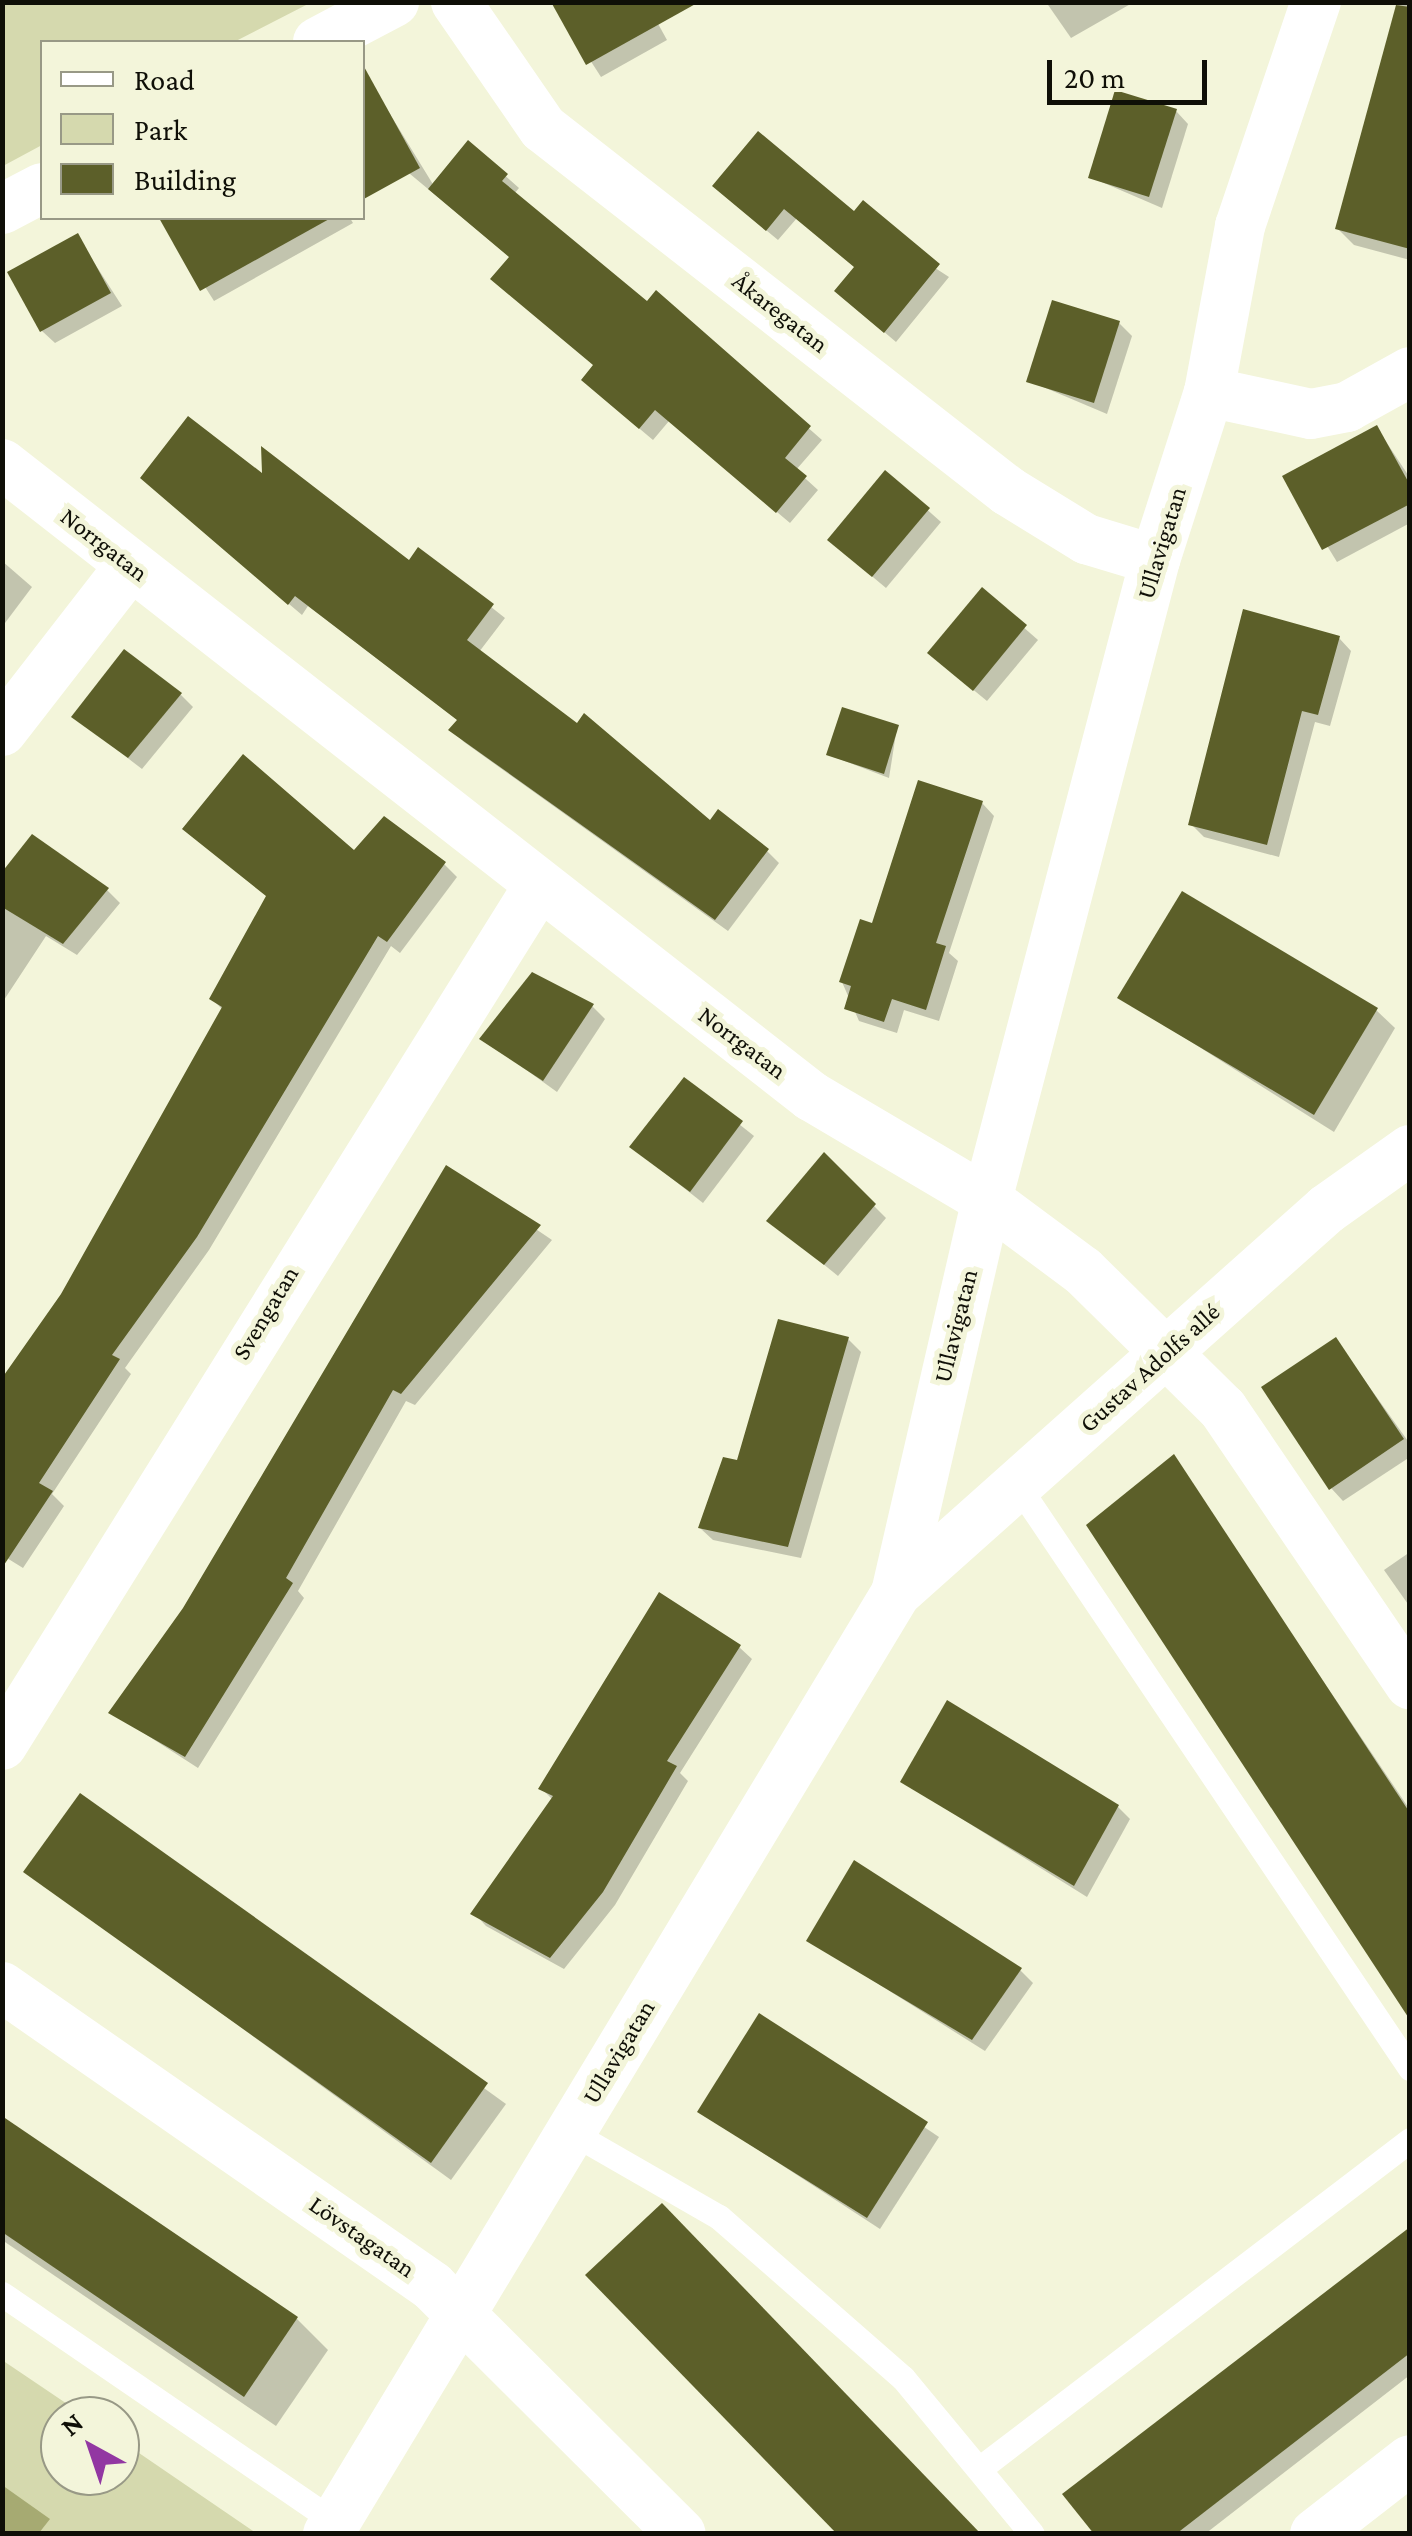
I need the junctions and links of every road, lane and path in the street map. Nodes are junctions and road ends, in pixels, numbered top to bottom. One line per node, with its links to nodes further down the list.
1 (394, 2): 4 (street)
2 (456, 2): 10 (street, Åkaregatan)
3 (1316, 2): 8 (street, Ullavigatan)
4 (322, 40)
5 (40, 189): 6 (street)
6 (2, 208)
7 (1410, 372): 8 (street)
8 (1209, 392): 10 (street, Ullavigatan)
9 (2, 464): 11 (street, Norrgatan)
10 (1155, 560): 15 (street, Ullavigatan)
11 (130, 566): 12 (street); 13 (street, Norrgatan)
12 (2, 731)
13 (538, 886): 15 (street, Norrgatan); 20 (street, Svengatan)
14 (1410, 1150): 16 (street, Gustav Adolfs allé)
15 (987, 1200): 16 (street, Norrgatan); 18 (street, Ullavigatan)
16 (1169, 1352): 17 (street, Gustav Adolfs allé); 19 (street, Norrgatan)
17 (1018, 1486): 18 (street, Gustav Adolfs allé); 22 (lane)
18 (896, 1593): 23 (street, Ullavigatan)
19 (1410, 1684)
20 (2, 1745)
21 (2, 1987): 26 (street, Lövstagatan)
22 (1410, 2068)
23 (571, 2132): 26 (street, Ullavigatan); 28 (lane)
24 (1410, 2140): 28 (lane)
25 (2, 2294): 29 (lane)
26 (461, 2314): 29 (street, Ullavigatan); 30 (street, Lövstagatan)
27 (1410, 2460): 32 (street)
28 (979, 2469): 31 (lane)
29 (331, 2528)
30 (681, 2534)
31 (1032, 2534)
32 (1315, 2534)

